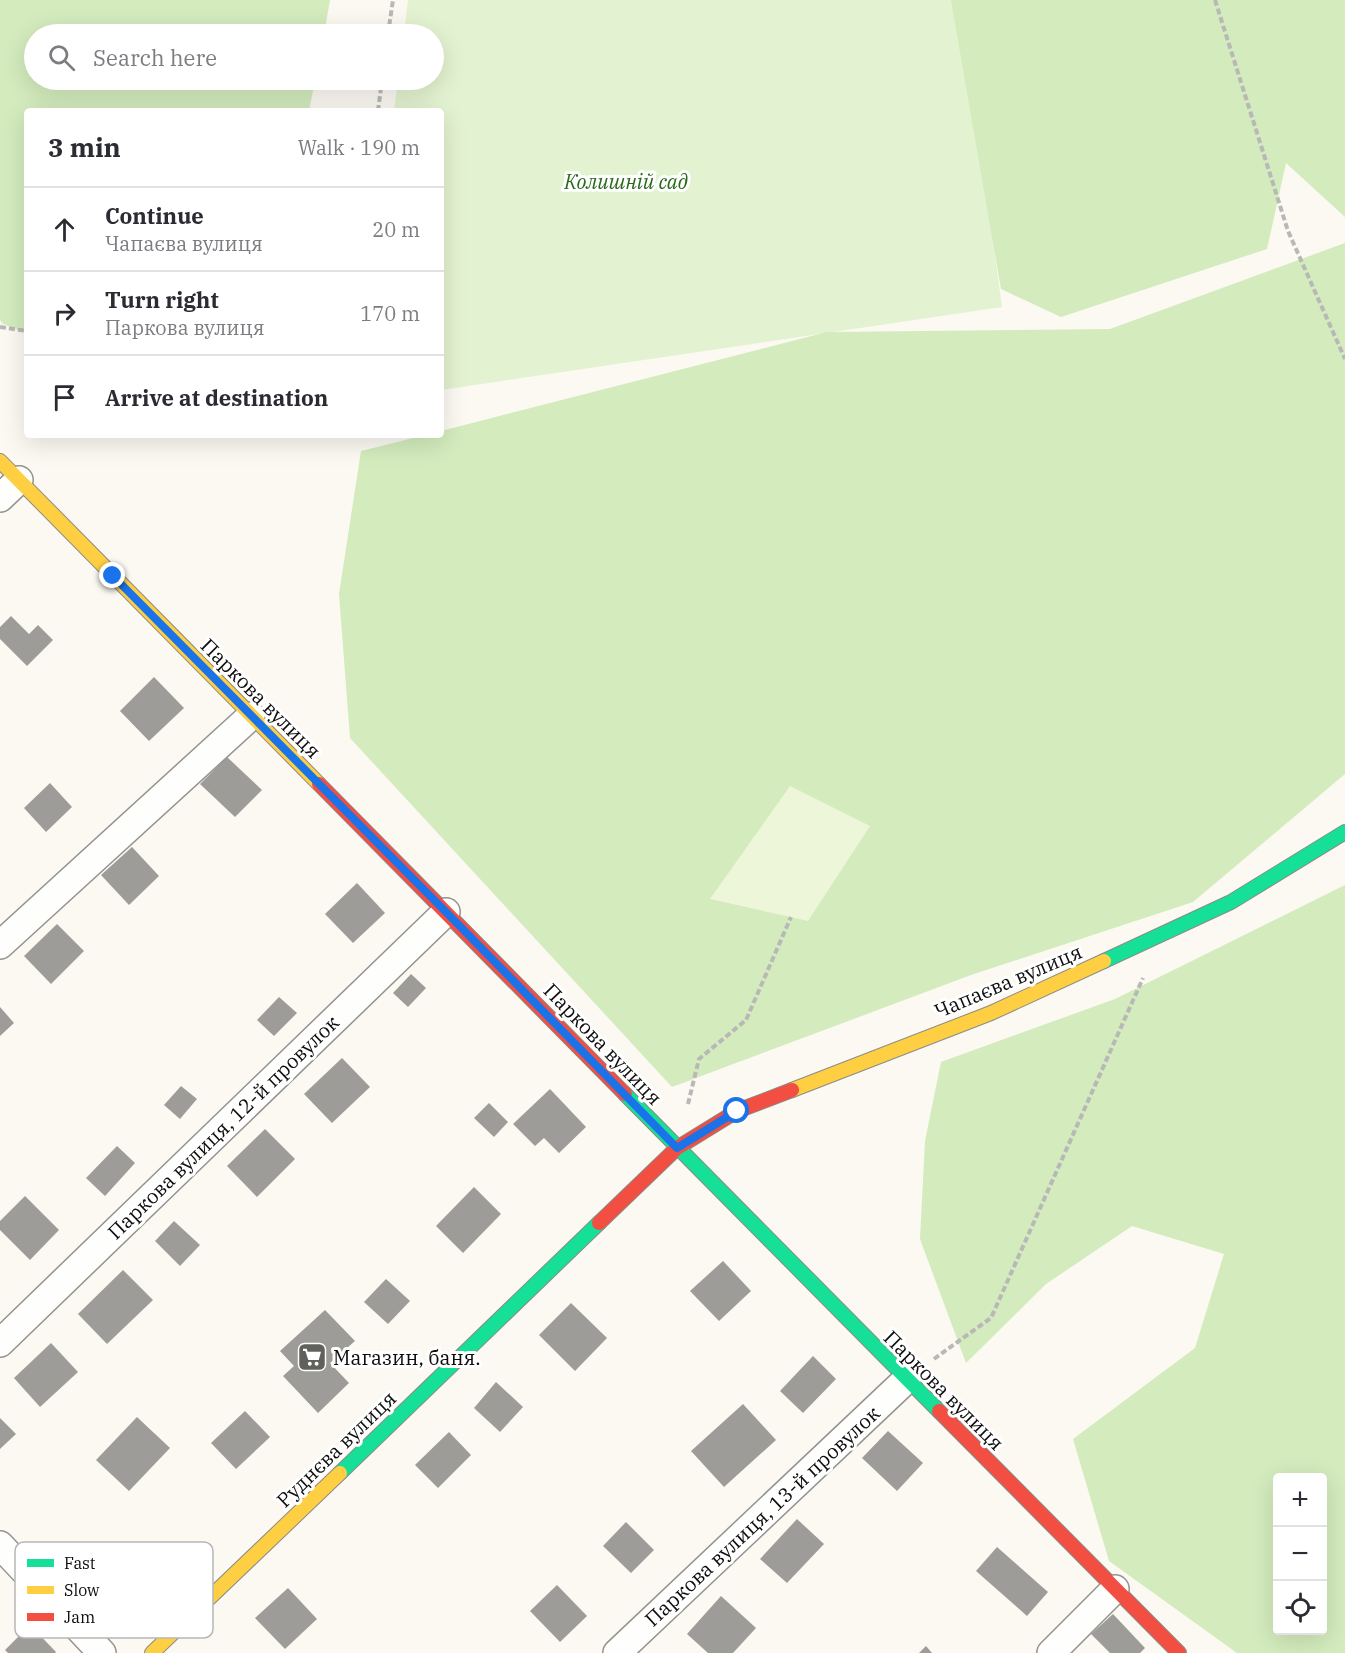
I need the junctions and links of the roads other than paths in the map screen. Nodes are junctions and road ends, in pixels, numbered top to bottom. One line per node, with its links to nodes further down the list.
1 (0, 461): 2 (street, Паркова вулиця)
2 (9, 489): 3 (street, Паркова вулиця)
3 (251, 716): 5 (street, Паркова вулиця); 6 (street)
4 (1345, 832): 7 (street, Чапаєва вулиця)
5 (446, 912): 7 (street, Паркова вулиця); 8 (street, Паркова вулиця, 12-й провулок)
6 (0, 945)
7 (677, 1148): 9 (street, Паркова вулиця); 13 (street, Руднєва вулиця)
8 (0, 1343)
9 (907, 1379): 12 (street, Паркова вулиця); 18 (street, Паркова вулиця, 13-й провулок)
10 (0, 1545): 11 (street)
11 (15, 1561)
12 (1116, 1589): 19 (street); 20 (street, Паркова вулиця)
13 (213, 1594)
14 (88, 1638): 16 (street)
15 (168, 1638): 17 (street, Руднєва вулиця)
16 (102, 1653)
17 (152, 1653)
18 (617, 1653)
19 (1051, 1653)
20 (1179, 1653)

